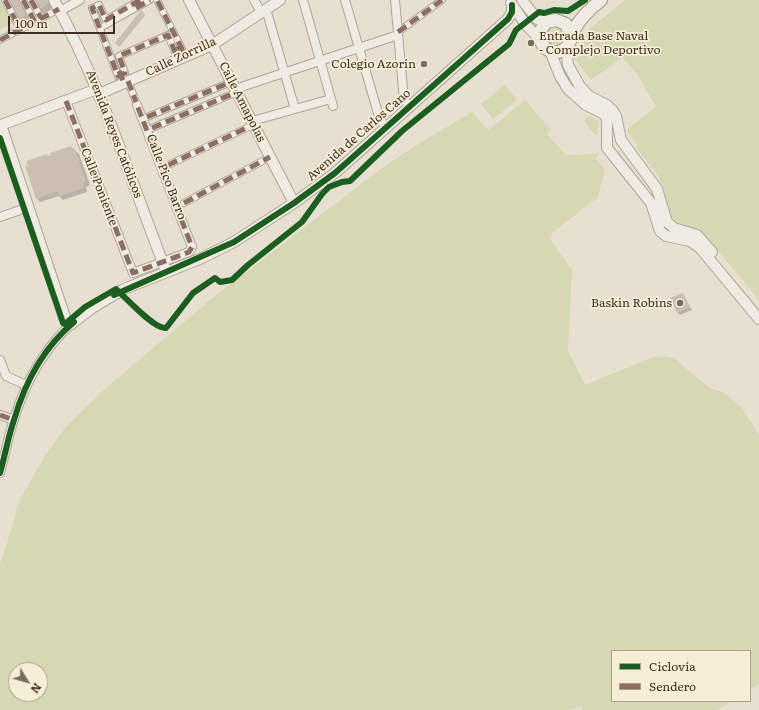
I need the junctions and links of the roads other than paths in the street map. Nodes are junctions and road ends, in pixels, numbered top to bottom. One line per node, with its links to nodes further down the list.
1 (4, 0): 29 (street)
2 (23, 0): 25 (street)
3 (31, 0): 25 (street)
4 (80, 0): 19 (street)
5 (92, 0): 20 (street)
6 (140, 0): 20 (street)
7 (150, 0): 28 (street)
8 (154, 0): 30 (street)
9 (157, 0): 39 (street)
10 (188, 0): 35 (street, Calle Amapolas)
11 (254, 0): 22 (street)
12 (280, 0): 22 (street, Calle Zorrilla)
13 (303, 0): 41 (street)
14 (345, 0): 36 (street)
15 (395, 0): 31 (street)
16 (442, 0): 31 (street)
17 (601, 0): 21 (main road)
18 (514, 2): 23 (street); 24 (street); 26 (street)
19 (58, 6): 25 (street); 45 (street, Avenida Reyes Católicos)
20 (94, 7): 28 (street); 43 (street)
21 (591, 8): 27 (main road); 32 (main road)
22 (263, 11): 35 (street, Calle Zorrilla); 42 (street)
23 (508, 19): 24 (street); 48 (street, Avenida de Carlos Cano)
24 (522, 19): 33 (street)
25 (38, 20): 29 (street)
26 (546, 22): 27 (main road); 33 (main road)
27 (562, 22): 32 (main road)
28 (102, 27): 40 (street)
29 (20, 29): 34 (street)
30 (171, 32): 39 (street); 40 (street)
31 (398, 33): 36 (street); 48 (street)
32 (571, 37): 37 (main road)
33 (539, 38): 38 (main road)
34 (0, 40)
35 (212, 45): 39 (street, Calle Zorrilla); 44 (street, Calle Amapolas)
36 (359, 48): 41 (street); 53 (street)
37 (566, 48): 38 (main road); 64 (street)
38 (550, 51): 65 (street)
39 (182, 53): 43 (street, Calle Zorrilla); 43 (street)
40 (114, 56): 43 (street)
41 (321, 61): 42 (street); 49 (street)
42 (285, 72): 44 (street); 49 (street)
43 (124, 80): 45 (street, Calle Zorrilla); 47 (street, Calle Pico Barro)
44 (234, 88): 50 (street); 51 (street, Calle Amapolas); 54 (street)
45 (98, 92): 46 (street, Calle Zorrilla); 62 (street, Avenida Reyes Católicos)
46 (66, 101): 52 (street, Calle Zorrilla); 63 (street, Calle Poniente)
47 (137, 103): 61 (street, Calle Pico Barro)
48 (409, 106): 53 (street, Avenida de Carlos Cano)
49 (295, 109): 51 (street)
50 (147, 117)
51 (252, 123): 55 (street, Calle Amapolas); 56 (street)
52 (0, 125): 59 (street)
53 (387, 127): 58 (street, Avenida de Carlos Cano)
54 (152, 128)
55 (270, 157): 57 (street); 58 (street, Calle Amapolas)
56 (168, 165)
57 (184, 203)
58 (294, 203): 62 (street, Avenida de Carlos Cano)
59 (29, 207): 60 (street); 66 (street)
60 (0, 217)
61 (192, 250): 62 (street, Avenida de Carlos Cano)
62 (165, 267): 63 (street, Avenida de Carlos Cano); 66 (street, Avenida de Carlos Cano)
63 (133, 273)
64 (759, 309)
65 (759, 319)
66 (70, 325): 68 (street, Avenida de Carlos Cano)
67 (0, 360): 68 (street)
68 (26, 385): 70 (street, Avenida de Carlos Cano)
69 (0, 415): 70 (street)
70 (14, 420): 71 (street, Avenida de Carlos Cano)
71 (0, 473)

